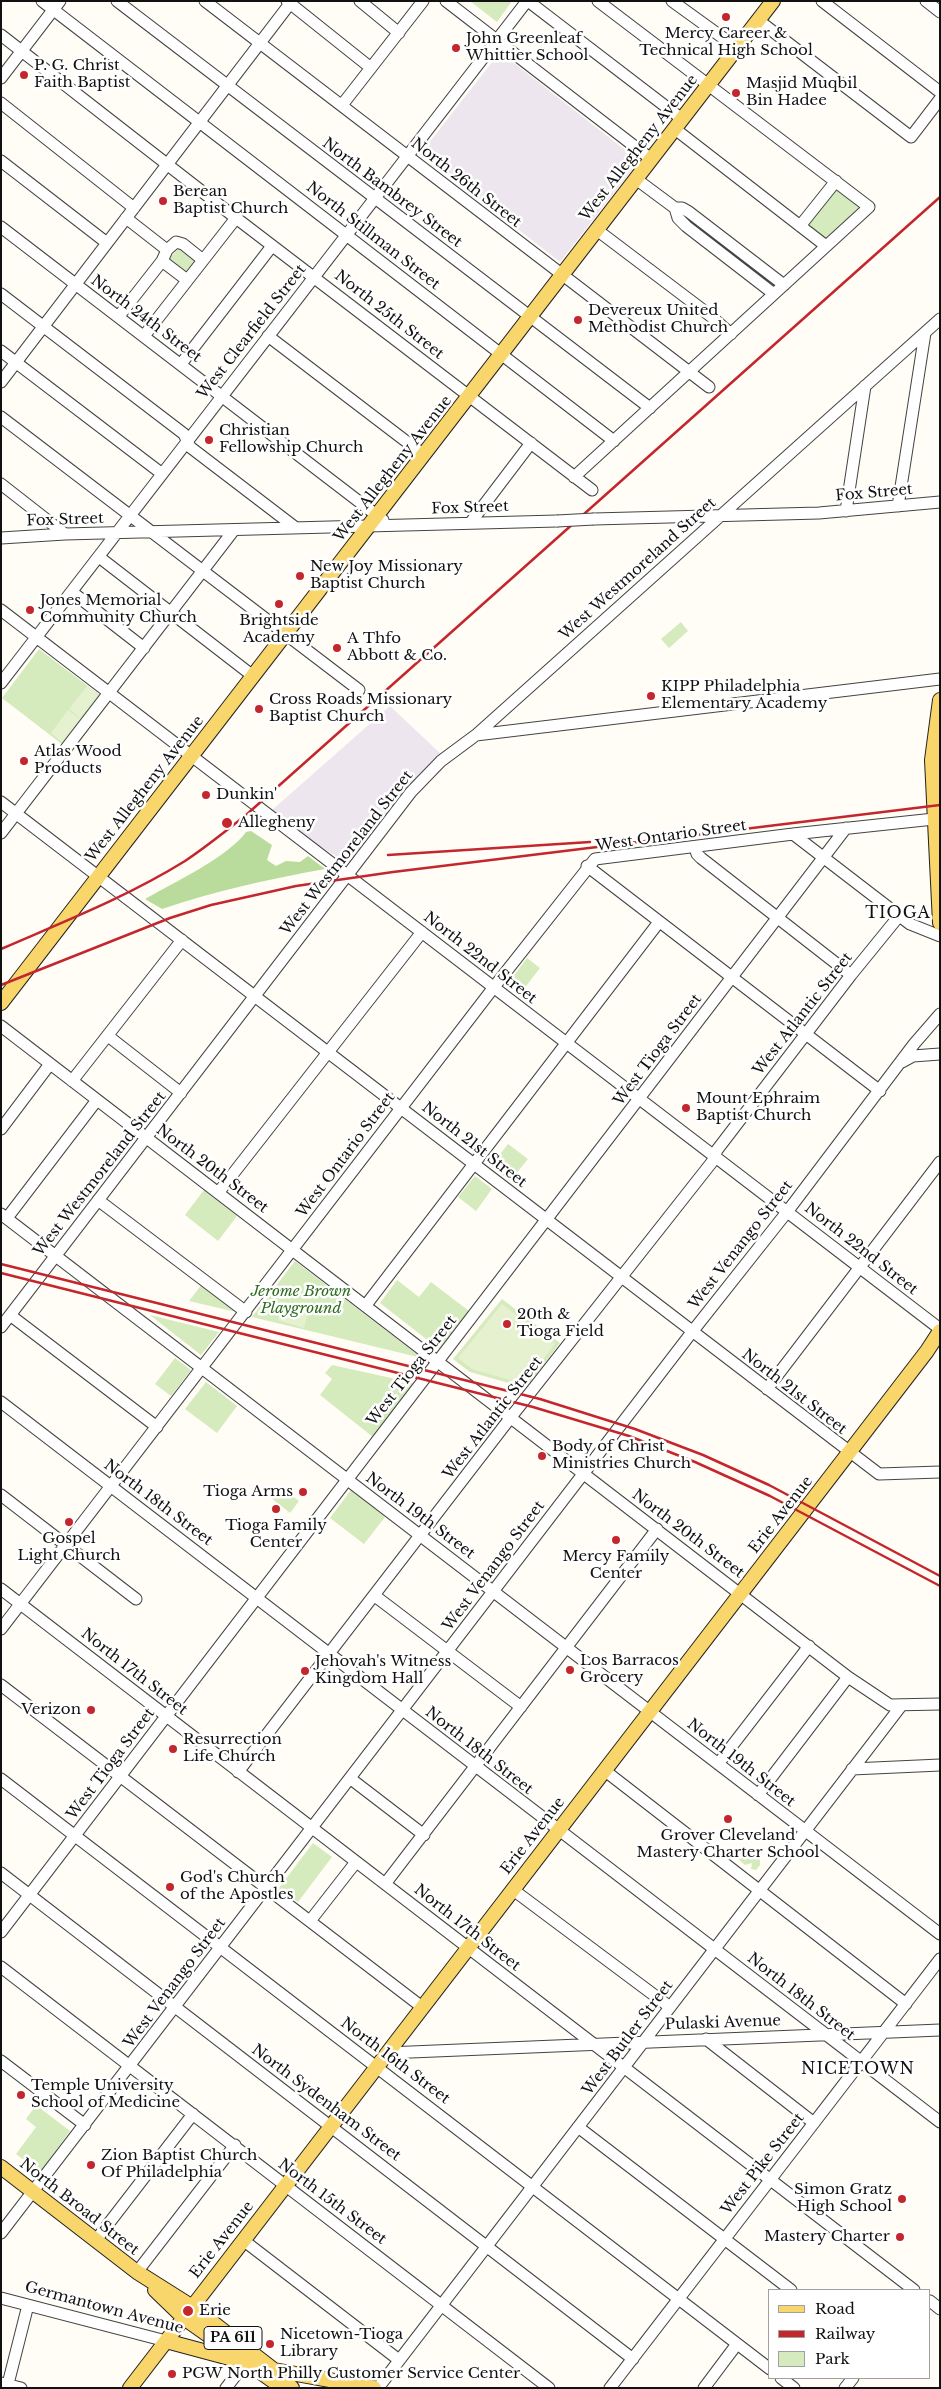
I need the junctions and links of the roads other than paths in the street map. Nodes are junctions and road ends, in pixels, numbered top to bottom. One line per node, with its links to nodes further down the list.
1 (42, 1): 14 (street, North Stillman Street)
2 (117, 1): 25 (street, North Bambrey Street)
3 (205, 1): 20 (street, North 26th Street)
4 (360, 1): 17 (street)
5 (423, 1): 17 (street)
6 (446, 1): 19 (street)
7 (528, 1): 19 (street, West Clearfield Street); 32 (street)
8 (598, 1): 26 (street)
9 (773, 1): 16 (main road, West Allegheny Avenue)
10 (822, 1): 27 (street)
11 (926, 1): 15 (street)
12 (290, 2): 20 (street); 23 (street)
13 (674, 2): 21 (street)
14 (57, 6): 22 (street); 31 (street, North Stillman Street)
15 (940, 12)
16 (758, 20): 21 (main road, West Allegheny Avenue); 28 (street)
17 (398, 33): 23 (street)
18 (1, 35): 22 (street, North 25th Street)
19 (498, 39): 33 (street, West Clearfield Street); 34 (street)
20 (260, 43): 25 (street); 30 (street, North 26th Street)
21 (737, 48): 26 (main road, West Allegheny Avenue)
22 (22, 51): 24 (street); 36 (street, North 25th Street)
23 (371, 68): 30 (street)
24 (1, 78)
25 (227, 86): 31 (street); 39 (street, North Bambrey Street)
26 (708, 86): 32 (main road, West Allegheny Avenue); 38 (street)
27 (940, 92)
28 (940, 99)
29 (1, 103): 40 (street)
30 (342, 106): 33 (street, North 26th Street)
31 (200, 122): 36 (street); 47 (street, North Stillman Street)
32 (678, 124): 34 (main road, West Allegheny Avenue); 44 (street)
33 (407, 158): 39 (street, West Clearfield Street); 54 (street, North 26th Street)
34 (651, 159): 37 (main road, West Allegheny Avenue)
35 (1, 161): 48 (street)
36 (167, 164): 40 (street); 43 (street, North 25th Street)
37 (636, 179): 41 (street); 46 (main road, West Allegheny Avenue)
38 (836, 181): 44 (street); 50 (street)
39 (375, 200): 47 (street, West Clearfield Street); 62 (street, North Bambrey Street)
40 (134, 208): 42 (street)
41 (675, 208): 58 (street); 60 (street)
42 (126, 218): 48 (street); 51 (street)
43 (236, 218): 49 (street, North 25th Street); 52 (street)
44 (800, 226): 50 (street)
45 (1, 227): 57 (street, North 24th Street)
46 (597, 230): 54 (main road, West Allegheny Avenue); 66 (street)
47 (347, 234): 55 (street, West Clearfield Street); 70 (street, North Stillman Street)
48 (107, 243): 57 (street)
49 (272, 246): 55 (street, North 25th Street); 72 (street)
50 (826, 246): 58 (street)
51 (167, 250): 52 (street); 53 (street)
52 (202, 260): 56 (street)
53 (162, 261): 56 (street); 61 (street)
54 (562, 276): 62 (main road, West Allegheny Avenue); 73 (street, North 26th Street)
55 (314, 277): 68 (street, West Clearfield Street); 78 (street, North 25th Street)
56 (187, 280): 67 (street)
57 (75, 284): 61 (street, North 24th Street); 64 (street)
58 (784, 285): 60 (street)
59 (1, 294): 64 (street)
60 (774, 294): 66 (street)
61 (119, 316): 67 (street, North 24th Street)
62 (530, 317): 70 (main road, West Allegheny Avenue); 79 (street, North Bambrey Street)
63 (940, 319): 65 (street, West Westmoreland Street)
64 (43, 326): 71 (street); 81 (street)
65 (925, 333): 75 (street, West Westmoreland Street); 90 (street)
66 (731, 334): 73 (street)
67 (144, 336): 72 (street, North 24th Street)
68 (268, 336): 77 (street, West Clearfield Street); 84 (street)
69 (1, 351): 71 (street)
70 (502, 354): 78 (main road, West Allegheny Avenue); 82 (street, North Stillman Street)
71 (16, 362): 74 (street); 85 (street)
72 (181, 364): 77 (street, North 24th Street)
73 (688, 372): 76 (street, North 26th Street); 79 (street)
74 (1, 382)
75 (865, 386): 91 (street); 93 (street, West Westmoreland Street)
76 (709, 387)
77 (222, 396): 81 (street, West Clearfield Street); 94 (street, North 24th Street)
78 (469, 396): 83 (street, North 25th Street); 84 (main road, West Allegheny Avenue)
79 (650, 408): 82 (street)
80 (1, 416): 92 (street)
81 (187, 440): 85 (street, West Clearfield Street); 96 (street)
82 (614, 441): 86 (street)
83 (531, 443): 86 (street, North 25th Street); 95 (street)
84 (424, 455): 94 (main road, West Allegheny Avenue)
85 (162, 473): 92 (street, West Clearfield Street)
86 (574, 477): 88 (street, North 25th Street)
87 (1, 484): 100 (street)
88 (592, 490)
89 (940, 502): 90 (street, Fox Street)
90 (898, 506): 91 (street, Fox Street)
91 (846, 511): 93 (street, Fox Street)
92 (130, 516): 98 (street, West Clearfield Street); 99 (street)
93 (720, 516): 95 (street, Fox Street, bridge); 116 (street, West Westmoreland Street)
94 (372, 521): 95 (street, Fox Street); 96 (street, Fox Street); 107 (main road, West Allegheny Avenue)
95 (471, 522)
96 (296, 528): 97 (street, Fox Street)
97 (234, 530): 99 (street, Fox Street); 103 (street)
98 (117, 533): 99 (street, Fox Street); 100 (street, Fox Street); 102 (street, West Clearfield Street)
99 (154, 533): 103 (street)
100 (65, 534): 101 (street, Fox Street)
101 (1, 538)
102 (99, 556): 104 (street, West Clearfield Street); 106 (street)
103 (203, 572): 106 (street); 107 (street)
104 (72, 592): 108 (street, West Clearfield Street); 109 (street)
105 (1, 610): 108 (street, North 22nd Street)
106 (171, 613): 109 (street); 110 (street)
107 (285, 634): 110 (main road, West Allegheny Avenue); 113 (street)
108 (36, 637): 112 (street, West Clearfield Street); 114 (street, North 22nd Street)
109 (144, 648): 114 (street)
110 (253, 676): 117 (main road, West Allegheny Avenue)
111 (940, 679): 116 (street)
112 (1, 682)
113 (359, 690)
114 (110, 692): 117 (street, North 22nd Street); 119 (street)
115 (940, 700): 120 (main road)
116 (476, 735): 127 (street, West Westmoreland Street)
117 (192, 756): 127 (street, North 22nd Street); 128 (main road, West Allegheny Avenue)
118 (1, 802): 119 (street, North 21st Street)
119 (16, 813): 122 (street); 128 (street, North 21st Street)
120 (934, 819): 121 (street, West Ontario Street); 132 (main road)
121 (846, 828): 123 (street, West Ontario Street); 125 (street, West Tioga Street)
122 (1, 833)
123 (793, 834): 124 (street, West Ontario Street); 125 (street)
124 (695, 847): 126 (street, West Ontario Street); 130 (street)
125 (825, 858): 129 (street); 130 (street, West Tioga Street)
126 (587, 866): 131 (street); 138 (street, West Ontario Street)
127 (347, 875): 133 (street, North 22nd Street); 139 (street, West Westmoreland Street)
128 (99, 877): 135 (street, North 21st Street); 140 (main road, West Allegheny Avenue)
129 (899, 916): 134 (street); 136 (street, West Atlantic Street)
130 (777, 919): 136 (street); 137 (street, West Tioga Street)
131 (659, 922): 137 (street); 145 (street)
132 (940, 923)
133 (422, 932): 138 (street, North 22nd Street); 146 (street)
134 (940, 936)
135 (182, 940): 139 (street, North 21st Street); 144 (street)
136 (851, 975): 143 (street, West Atlantic Street)
137 (732, 978): 143 (street); 154 (street, West Tioga Street)
138 (494, 987): 145 (street, North 22nd Street); 155 (street, West Ontario Street)
139 (255, 996): 146 (street, North 21st Street); 152 (street, West Westmoreland Street)
140 (1, 1004)
141 (940, 1014): 148 (street, West Venango Street)
142 (1, 1026): 149 (street, North 20th Street)
143 (806, 1034): 151 (street); 158 (street, West Atlantic Street)
144 (108, 1036): 150 (street); 152 (street)
145 (566, 1043): 154 (street, North 22nd Street); 160 (street)
146 (327, 1051): 155 (street, North 21st Street); 161 (street)
147 (940, 1054): 148 (street)
148 (902, 1062): 151 (street, West Venango Street)
149 (50, 1064): 150 (street, North 20th Street); 156 (street)
150 (72, 1081): 153 (street, North 20th Street)
151 (880, 1091): 163 (street, West Venango Street)
152 (181, 1093): 157 (street, West Westmoreland Street)
153 (97, 1100): 157 (street, North 20th Street); 164 (street)
154 (639, 1100): 158 (street, North 22nd Street); 165 (street, West Tioga Street)
155 (402, 1108): 160 (street, North 21st Street); 166 (street, West Ontario Street)
156 (1, 1129)
157 (146, 1138): 161 (street, North 20th Street); 162 (street, West Westmoreland Street)
158 (714, 1156): 163 (street, North 22nd Street); 169 (street, West Atlantic Street)
159 (940, 1162): 168 (street)
160 (474, 1165): 165 (street, North 21st Street); 170 (street)
161 (218, 1193): 166 (street, North 20th Street)
162 (98, 1200): 167 (street, West Westmoreland Street); 171 (street)
163 (787, 1212): 168 (street, North 22nd Street); 175 (street, West Venango Street)
164 (4, 1216): 167 (street, North 19th Street)
165 (548, 1220): 169 (street, North 21st Street); 177 (street, West Tioga Street)
166 (293, 1250): 170 (street, North 20th Street); 171 (street, West Ontario Street)
167 (56, 1256): 172 (street, West Westmoreland Street); 178 (street, North 19th Street)
168 (860, 1268): 174 (street, North 22nd Street); 179 (street)
169 (621, 1278): 175 (street, North 21st Street); 181 (street, West Atlantic Street)
170 (366, 1305): 177 (street, North 20th Street)
171 (246, 1312): 178 (street, West Ontario Street)
172 (10, 1315): 173 (street, West Westmoreland Street); 182 (street)
173 (1, 1326)
174 (940, 1330): 176 (main road, Erie Avenue)
175 (692, 1332): 179 (street, North 21st Street); 185 (street, West Venango Street)
176 (934, 1349): 183 (main road, Erie Avenue)
177 (438, 1362): 181 (street, North 20th Street); 186 (street, West Tioga Street)
178 (202, 1368): 182 (street, West Ontario Street); 186 (street, North 19th Street)
179 (767, 1389): 183 (street, North 21st Street)
180 (1, 1402): 187 (street, North 18th Street)
181 (511, 1417): 185 (street, North 20th Street); 190 (street, West Atlantic Street)
182 (157, 1427): 187 (street, West Ontario Street)
183 (849, 1453): 184 (street, North 21st Street); 194 (main road, Erie Avenue)
184 (940, 1472)
185 (584, 1473): 189 (street, North 20th Street); 193 (street, West Venango Street)
186 (347, 1479): 190 (street, North 19th Street); 196 (street, West Tioga Street)
187 (112, 1487): 191 (street, West Ontario Street); 196 (street, North 18th Street)
188 (1, 1495): 191 (street)
189 (657, 1529): 194 (street, North 20th Street); 201 (street)
190 (421, 1536): 193 (street, North 19th Street); 195 (street, West Atlantic Street)
191 (67, 1545): 197 (street); 198 (street, West Ontario Street)
192 (1, 1589): 198 (street, North 17th Street)
193 (494, 1592): 201 (street, North 19th Street); 202 (street, West Venango Street)
194 (741, 1593): 200 (street, North 20th Street); 210 (main road, Erie Avenue)
195 (375, 1596): 202 (street); 203 (street, West Atlantic Street)
196 (257, 1598): 203 (street, North 18th Street); 211 (street, West Tioga Street)
197 (136, 1599)
198 (20, 1604): 199 (street, West Ontario Street); 211 (street, North 17th Street)
199 (1, 1629)
200 (809, 1646): 204 (street, North 20th Street); 212 (street)
201 (567, 1648): 208 (street); 210 (street, North 19th Street)
202 (448, 1652): 208 (street); 209 (street, West Venango Street)
203 (329, 1655): 209 (street, North 18th Street); 217 (street, West Atlantic Street)
204 (848, 1677): 207 (street, North 20th Street); 221 (street)
205 (1, 1685): 218 (street)
206 (940, 1704): 207 (street, North 20th Street)
207 (901, 1706): 215 (street, West Butler Street)
208 (521, 1707): 214 (street)
209 (403, 1711): 214 (street, North 18th Street); 220 (street, West Venango Street)
210 (649, 1711): 212 (street, North 19th Street); 216 (main road, Erie Avenue)
211 (166, 1716): 217 (street, North 17th Street); 218 (street, West Tioga Street)
212 (718, 1764): 221 (street, North 19th Street)
213 (940, 1765): 215 (street)
214 (475, 1767): 223 (street, North 18th Street); 226 (street)
215 (852, 1769): 224 (street, West Butler Street)
216 (604, 1770): 223 (main road, Erie Avenue); 232 (street)
217 (238, 1772): 222 (street, North 17th Street)
218 (120, 1777): 225 (street, West Tioga Street); 230 (street)
219 (1, 1779): 225 (street, North 16th Street)
220 (351, 1779): 222 (street, West Venango Street); 226 (street)
221 (758, 1795): 224 (street, North 19th Street)
222 (312, 1829): 227 (street, North 17th Street); 230 (street, West Venango Street)
223 (558, 1830): 231 (main road, Erie Avenue); 239 (street, North 18th Street)
224 (805, 1831): 232 (street, West Butler Street); 236 (street, North 19th Street)
225 (75, 1834): 233 (street, West Tioga Street); 237 (street, North 16th Street)
226 (424, 1834): 229 (street)
227 (356, 1862): 229 (street, North 17th Street); 234 (street)
228 (1, 1873): 233 (street, North Sydenham Street)
229 (385, 1884): 238 (street, North 17th Street)
230 (266, 1889): 234 (street); 237 (street, West Venango Street)
231 (512, 1889): 238 (main road, Erie Avenue); 245 (street)
232 (759, 1891): 239 (street, West Butler Street); 242 (street)
233 (30, 1894): 235 (street, West Tioga Street); 243 (street, North Sydenham Street)
234 (310, 1921): 244 (street)
235 (1, 1932)
236 (940, 1934)
237 (221, 1947): 243 (street, West Venango Street); 256 (street, North 16th Street)
238 (467, 1948): 244 (main road, Erie Avenue); 251 (street, North 17th Street)
239 (715, 1949): 245 (street, West Butler Street); 248 (street, North 18th Street)
240 (940, 1959): 242 (street, West Pike Street)
241 (1, 1967): 255 (street, North 15th Street)
242 (906, 2004): 247 (street, West Pike Street)
243 (175, 2006): 255 (street, West Venango Street); 262 (street, North Sydenham Street)
244 (422, 2007): 252 (main road, Erie Avenue)
245 (670, 2007): 250 (street, West Butler Street)
246 (940, 2030): 247 (street, Pulaski Avenue)
247 (883, 2033): 248 (street, Pulaski Avenue); 254 (street, West Pike Street)
248 (824, 2034): 249 (street, Pulaski Avenue); 254 (street, North 18th Street)
249 (706, 2039): 250 (street, Pulaski Avenue); 260 (street)
250 (644, 2041): 251 (street, Pulaski Avenue); 257 (street, West Butler Street)
251 (592, 2043): 252 (street, Pulaski Avenue); 257 (street, North 17th Street)
252 (387, 2053): 256 (main road, Erie Avenue)
253 (1, 2061): 261 (street)
254 (861, 2062): 259 (street, North 18th Street); 260 (street, West Pike Street)
255 (131, 2066): 258 (street, North 15th Street); 261 (street, West Venango Street)
256 (377, 2066): 262 (main road, Erie Avenue); 268 (street, North 16th Street)
257 (624, 2068): 263 (street, West Butler Street); 266 (street, North 17th Street)
258 (193, 2114): 264 (street, North 15th Street); 272 (street)
259 (940, 2122)
260 (814, 2123): 266 (street, West Pike Street)
261 (85, 2125): 269 (street, West Venango Street)
262 (331, 2126): 267 (main road, Erie Avenue); 274 (street, North Sydenham Street)
263 (578, 2127): 268 (street, West Butler Street); 271 (street)
264 (235, 2146): 267 (street, North 15th Street); 275 (street)
265 (1, 2167): 269 (main road, North Broad Street / PA 611)
266 (770, 2180): 271 (street, West Pike Street); 277 (street, North 17th Street)
267 (285, 2186): 273 (main road, Erie Avenue); 280 (street, North 15th Street)
268 (533, 2186): 274 (street, West Butler Street); 279 (street, North 16th Street)
269 (33, 2191): 270 (street, West Venango Street); 272 (main road, North Broad Street / PA 611)
270 (1, 2233)
271 (725, 2239): 276 (street); 279 (street, West Pike Street)
272 (96, 2240): 275 (main road, North Broad Street / PA 611)
273 (243, 2240): 282 (main road, Erie Avenue); 286 (street)
274 (487, 2245): 280 (street, West Butler Street); 285 (street, North Sydenham Street)
275 (137, 2272): 282 (main road, North Broad Street / PA 611)
276 (790, 2289)
277 (913, 2289)
278 (1, 2298): 281 (street, Germantown Avenue)
279 (678, 2299): 284 (street, North 16th Street); 285 (street, West Pike Street)
280 (442, 2304): 286 (street, West Butler Street); 299 (street, North 15th Street)
281 (28, 2305): 283 (street, Germantown Avenue); 291 (street)
282 (188, 2312): 283 (main road, Erie Avenue); 287 (main road, North Broad Street / PA 611); 289 (main road, North Broad Street / PA 611)
283 (166, 2341): 287 (main road, Germantown Avenue); 293 (main road, Erie Avenue)
284 (737, 2344): 288 (street, North 16th Street); 301 (street)
285 (633, 2359): 300 (street, West Pike Street)
286 (399, 2360): 298 (street, West Butler Street)
287 (246, 2362): 289 (main road, Germantown Avenue); 294 (street); 295 (main road, North Broad Street / PA 611)
288 (768, 2367)
289 (274, 2370): 296 (main road, North Broad Street / PA 611); 297 (main road, Germantown Avenue)
290 (782, 2379): 302 (street)
291 (5, 2383): 292 (street)
292 (21, 2388)
293 (130, 2388)
294 (226, 2388)
295 (283, 2388)
296 (292, 2388)
297 (374, 2388)
298 (378, 2388)
299 (549, 2388)
300 (610, 2388)
301 (704, 2388)
302 (794, 2388)

